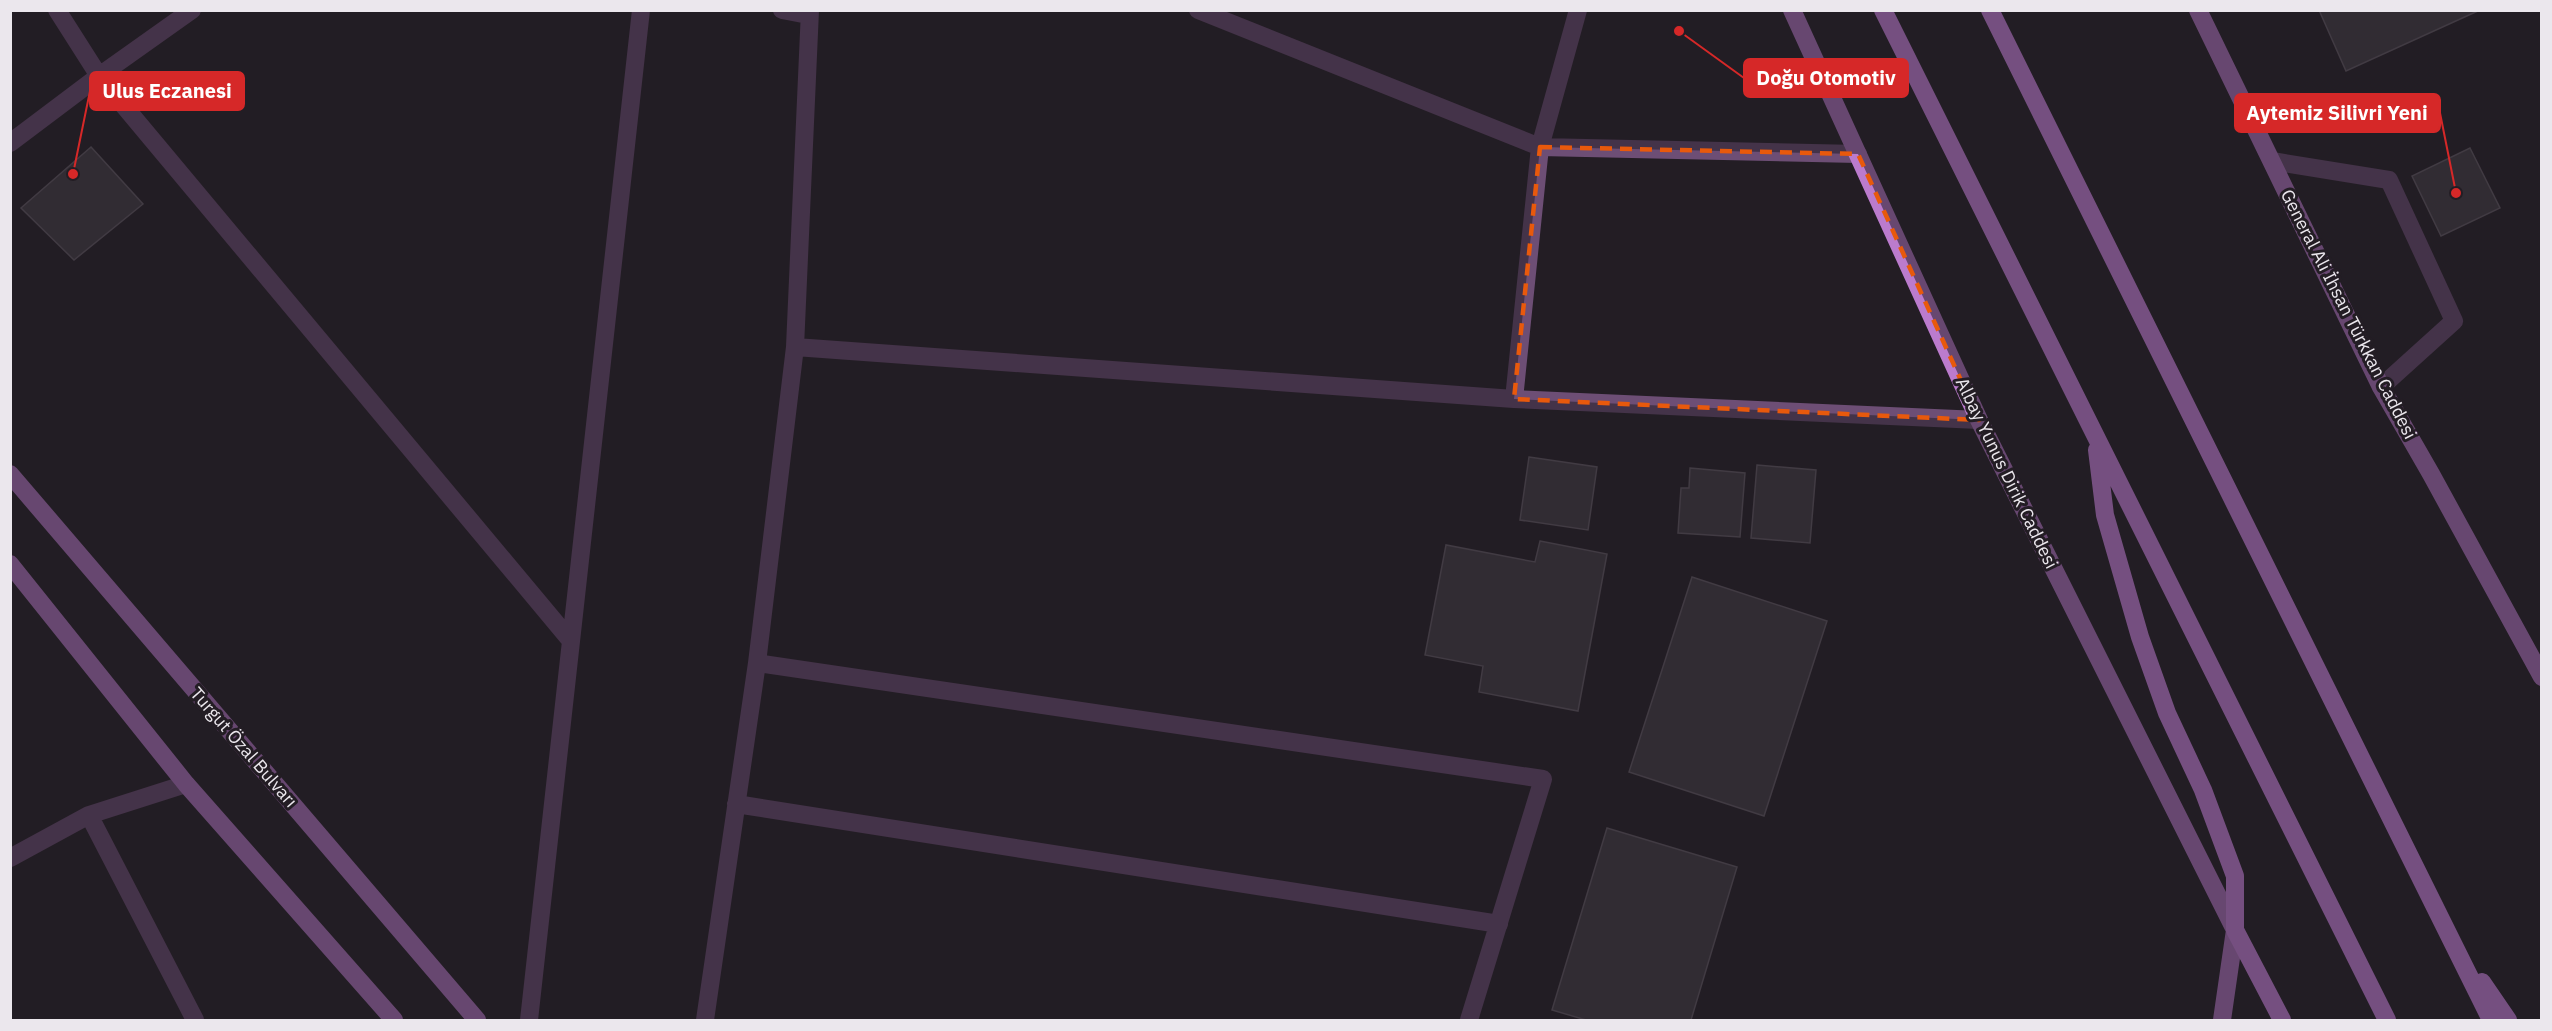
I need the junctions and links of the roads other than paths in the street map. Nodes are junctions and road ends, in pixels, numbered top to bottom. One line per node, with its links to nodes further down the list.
1 (57, 10): 12 (street)
2 (192, 10): 12 (street)
3 (640, 10): 24 (street)
4 (783, 10): 11 (street)
5 (1198, 10): 14 (street)
6 (1578, 10): 14 (street)
7 (1792, 10): 15 (main road, Albay Yunus Dirik Caddesi)
8 (1883, 10): 21 (highway)
9 (1989, 10): 31 (highway)
10 (2198, 10): 16 (main road, General Ali İhsan Türkkan Caddesi)
11 (809, 13): 17 (street)
12 (99, 76): 13 (street); 24 (street)
13 (10, 143)
14 (1540, 147): 15 (street); 19 (street)
15 (1858, 154): 20 (main road, Albay Yunus Dirik Caddesi)
16 (2272, 161): 18 (main road, General Ali İhsan Türkkan Caddesi); 18 (street)
17 (795, 348): 19 (street); 25 (street)
18 (2381, 387): 26 (main road, General Ali İhsan Türkkan Caddesi)
19 (1514, 399): 20 (street)
20 (1980, 420): 33 (main road, Albay Yunus Dirik Caddesi)
21 (2095, 436): 33 (highway); 42 (highway)
22 (10, 474): 36 (main road, Turgut Özal Bulvarı)
23 (10, 564): 27 (main road)
24 (571, 641): 37 (street)
25 (757, 663): 28 (street); 32 (street)
26 (2541, 677)
27 (186, 784): 29 (street); 35 (main road)
28 (736, 804): 32 (street); 38 (street)
29 (89, 815): 30 (street); 34 (street)
30 (10, 858)
31 (2441, 921): 43 (highway); 44 (highway)
32 (1498, 924): 39 (street)
33 (2235, 930): 40 (main road); 41 (highway)
34 (195, 1020)
35 (394, 1020)
36 (477, 1020)
37 (529, 1020)
38 (705, 1020)
39 (1469, 1020)
40 (2222, 1020)
41 (2282, 1020)
42 (2387, 1020)
43 (2491, 1020)
44 (2508, 1020)

